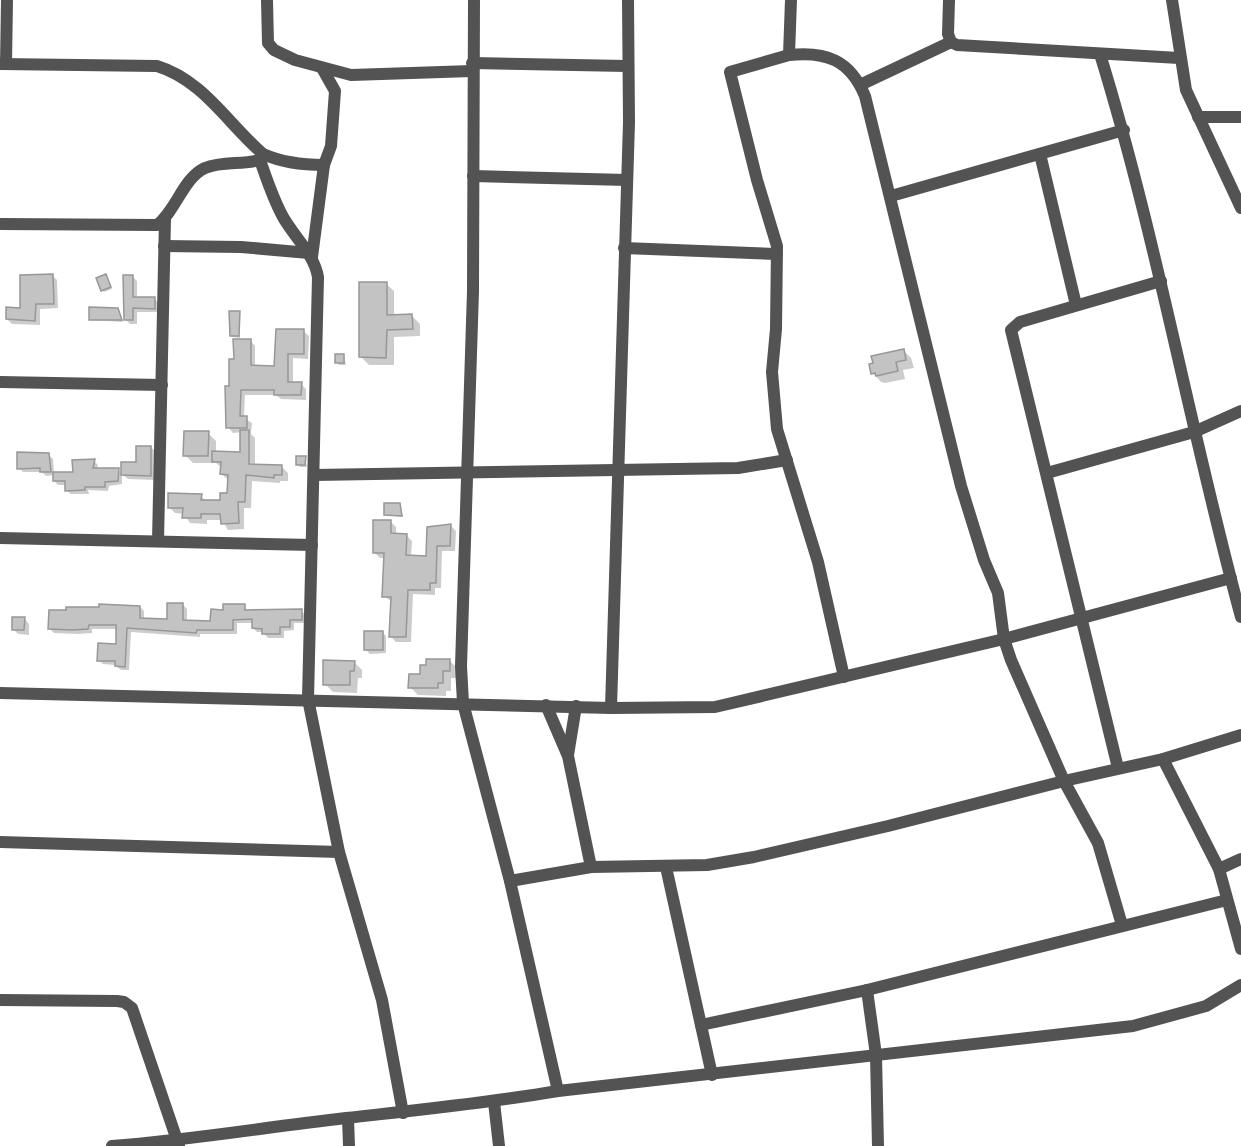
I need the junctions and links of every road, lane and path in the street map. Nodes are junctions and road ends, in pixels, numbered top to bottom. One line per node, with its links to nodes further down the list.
1 (7, 0): 12 (street)
2 (267, 0): 15 (street)
3 (474, 0): 14 (street)
4 (628, 0): 13 (street)
5 (791, 0): 10 (street)
6 (949, 0): 8 (street)
7 (1172, 0): 11 (street)
8 (951, 42): 9 (street); 17 (street)
9 (1100, 54): 11 (street); 21 (street)
10 (789, 55): 17 (street); 35 (street)
11 (1179, 58): 19 (street)
12 (3, 64): 23 (street)
13 (627, 66): 14 (street); 28 (street)
14 (472, 67): 16 (street); 26 (street)
15 (322, 68): 16 (street); 18 (street)
16 (351, 75): 18 (street)
17 (860, 85): 29 (street)
18 (335, 91): 25 (street)
19 (1198, 117): 20 (street); 30 (street)
20 (1241, 117)
21 (1124, 130): 22 (street); 37 (street)
22 (1040, 154): 29 (street); 38 (street)
23 (262, 157): 24 (street); 25 (street); 27 (street)
24 (243, 165): 27 (street); 31 (street)
25 (324, 165): 36 (street)
26 (473, 176): 28 (street); 46 (street)
27 (267, 180): 36 (street)
28 (627, 180): 34 (street)
29 (891, 196): 54 (street)
30 (1241, 208)
31 (165, 219): 32 (street); 33 (street)
32 (0, 224)
33 (164, 246): 36 (street); 40 (street)
34 (624, 248): 35 (street); 44 (street)
35 (777, 254): 43 (street)
36 (310, 255): 47 (street)
37 (1161, 281): 38 (street); 42 (street)
38 (1076, 305): 45 (street)
39 (0, 382): 40 (street)
40 (162, 385): 49 (street)
41 (1241, 411): 42 (street)
42 (1194, 432): 45 (street); 51 (street)
43 (787, 460): 44 (street); 55 (street)
44 (618, 471): 46 (street); 61 (street)
45 (1047, 473): 53 (street)
46 (469, 474): 47 (street); 58 (street)
47 (314, 475): 50 (street)
48 (0, 538): 49 (street)
49 (158, 541): 50 (street)
50 (312, 546): 57 (street)
51 (1231, 578): 52 (street); 53 (street)
52 (1241, 617)
53 (1083, 618): 54 (street); 65 (street)
54 (1004, 639): 55 (street); 66 (street)
55 (844, 676): 61 (street)
56 (0, 693): 57 (street)
57 (308, 699): 58 (street); 68 (street)
58 (463, 703): 59 (street); 73 (street)
59 (546, 705): 60 (street); 63 (street)
60 (576, 706): 61 (street); 63 (street)
61 (610, 708)
62 (1241, 735): 64 (street)
63 (568, 756): 70 (street)
64 (1163, 759): 65 (street); 72 (street)
65 (1118, 768): 66 (street)
66 (1064, 781): 71 (street); 75 (street)
67 (0, 842): 68 (street)
68 (339, 852): 85 (street)
69 (1241, 859): 72 (street)
70 (591, 867): 71 (street); 73 (street)
71 (666, 867): 80 (street)
72 (1219, 869): 74 (street)
73 (510, 881): 83 (street)
74 (1227, 900): 75 (street); 76 (street)
75 (1122, 925): 78 (street)
76 (1241, 949)
77 (1241, 985): 81 (street)
78 (867, 990): 80 (street); 81 (street)
79 (0, 1000): 87 (street)
80 (701, 1025): 82 (street)
81 (876, 1055): 82 (street); 91 (street)
82 (712, 1075): 83 (street)
83 (558, 1092): 84 (street)
84 (494, 1102): 85 (street); 90 (street)
85 (402, 1113): 86 (street)
86 (348, 1118): 87 (street); 89 (street)
87 (178, 1143): 88 (street)
88 (112, 1146)
89 (349, 1146)
90 (499, 1146)
91 (878, 1146)

